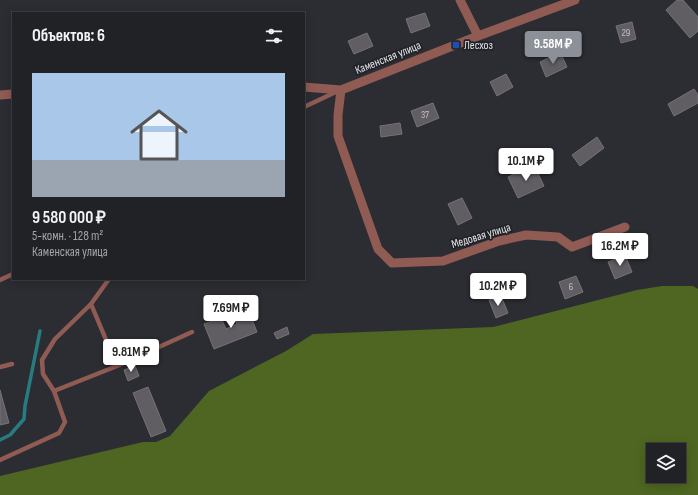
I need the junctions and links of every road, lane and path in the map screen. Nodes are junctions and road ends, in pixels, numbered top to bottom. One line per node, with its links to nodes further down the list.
1 (460, 0): 3 (street)
2 (575, 0): 3 (street, Каменская улица)
3 (478, 36): 5 (street, Каменская улица)
4 (305, 87): 5 (street, Каменская улица)
5 (341, 90): 8 (lane); 9 (street, Медовая улица)
6 (12, 94): 7 (street)
7 (0, 95)
8 (305, 107)
9 (626, 227)
10 (12, 274): 11 (lane)
11 (0, 280)
12 (108, 280): 13 (lane)
13 (91, 304): 16 (lane); 18 (lane)
14 (192, 332): 16 (lane)
15 (12, 364): 17 (lane)
16 (117, 366): 18 (lane)
17 (0, 367)
18 (54, 391): 19 (lane)
19 (0, 460)

